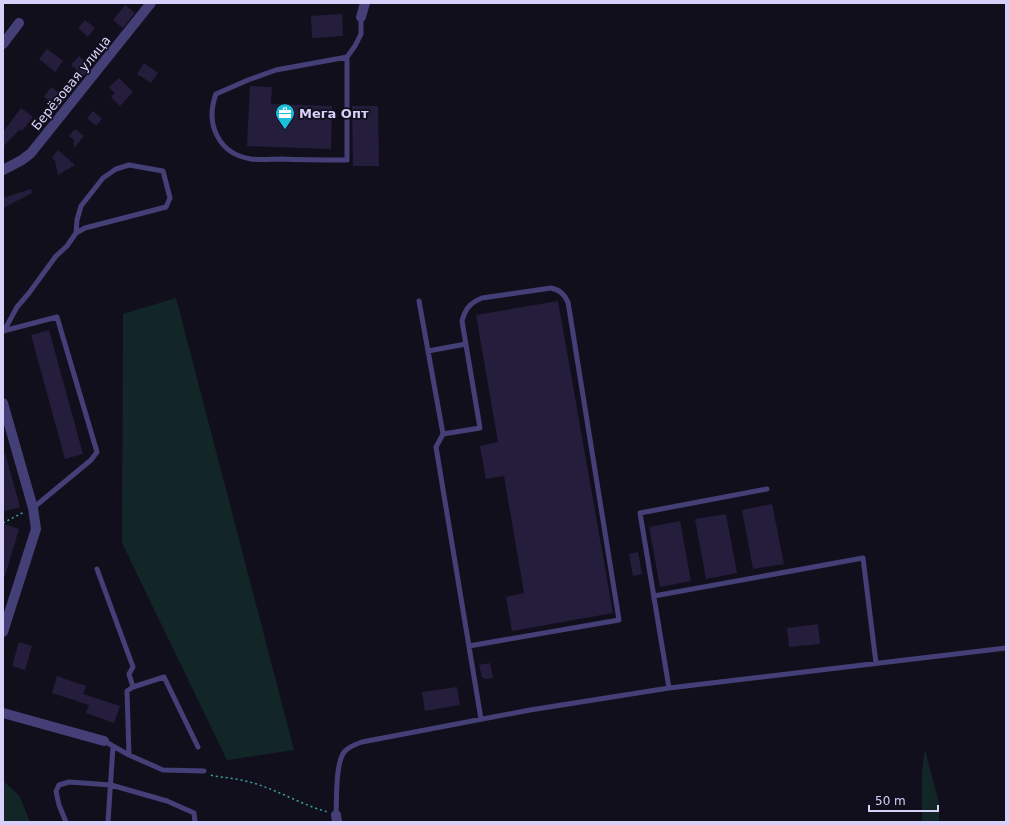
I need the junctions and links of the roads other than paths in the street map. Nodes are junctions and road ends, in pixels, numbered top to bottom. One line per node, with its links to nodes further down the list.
1 (151, 3): 7 (street, Берёзовая улица)
2 (365, 3): 3 (street)
3 (361, 17): 6 (lane)
4 (19, 23): 5 (street)
5 (3, 44)
6 (346, 57): 6 (lane)
7 (3, 170)
8 (76, 233): 8 (lane); 10 (lane)
9 (419, 301): 12 (lane)
10 (3, 331): 16 (lane)
11 (466, 344): 12 (lane); 14 (lane); 20 (lane)
12 (428, 351): 14 (lane)
13 (3, 403): 16 (street)
14 (443, 434): 20 (lane)
15 (767, 489): 18 (lane)
16 (33, 508): 19 (street)
17 (97, 569): 23 (lane)
18 (654, 596): 22 (lane); 24 (lane)
19 (3, 632)
20 (469, 646): 26 (lane)
21 (1006, 648): 22 (lane)
22 (876, 663): 24 (lane)
23 (133, 687): 28 (lane); 29 (lane)
24 (669, 688): 26 (lane)
25 (3, 713): 27 (street)
26 (481, 719): 32 (lane)
27 (109, 743): 29 (lane); 31 (lane)
28 (198, 747)
29 (129, 755): 30 (lane)
30 (204, 771)
31 (111, 786): 33 (lane); 34 (lane); 35 (lane)
32 (336, 818)
33 (66, 822)
34 (108, 822)
35 (195, 822)

